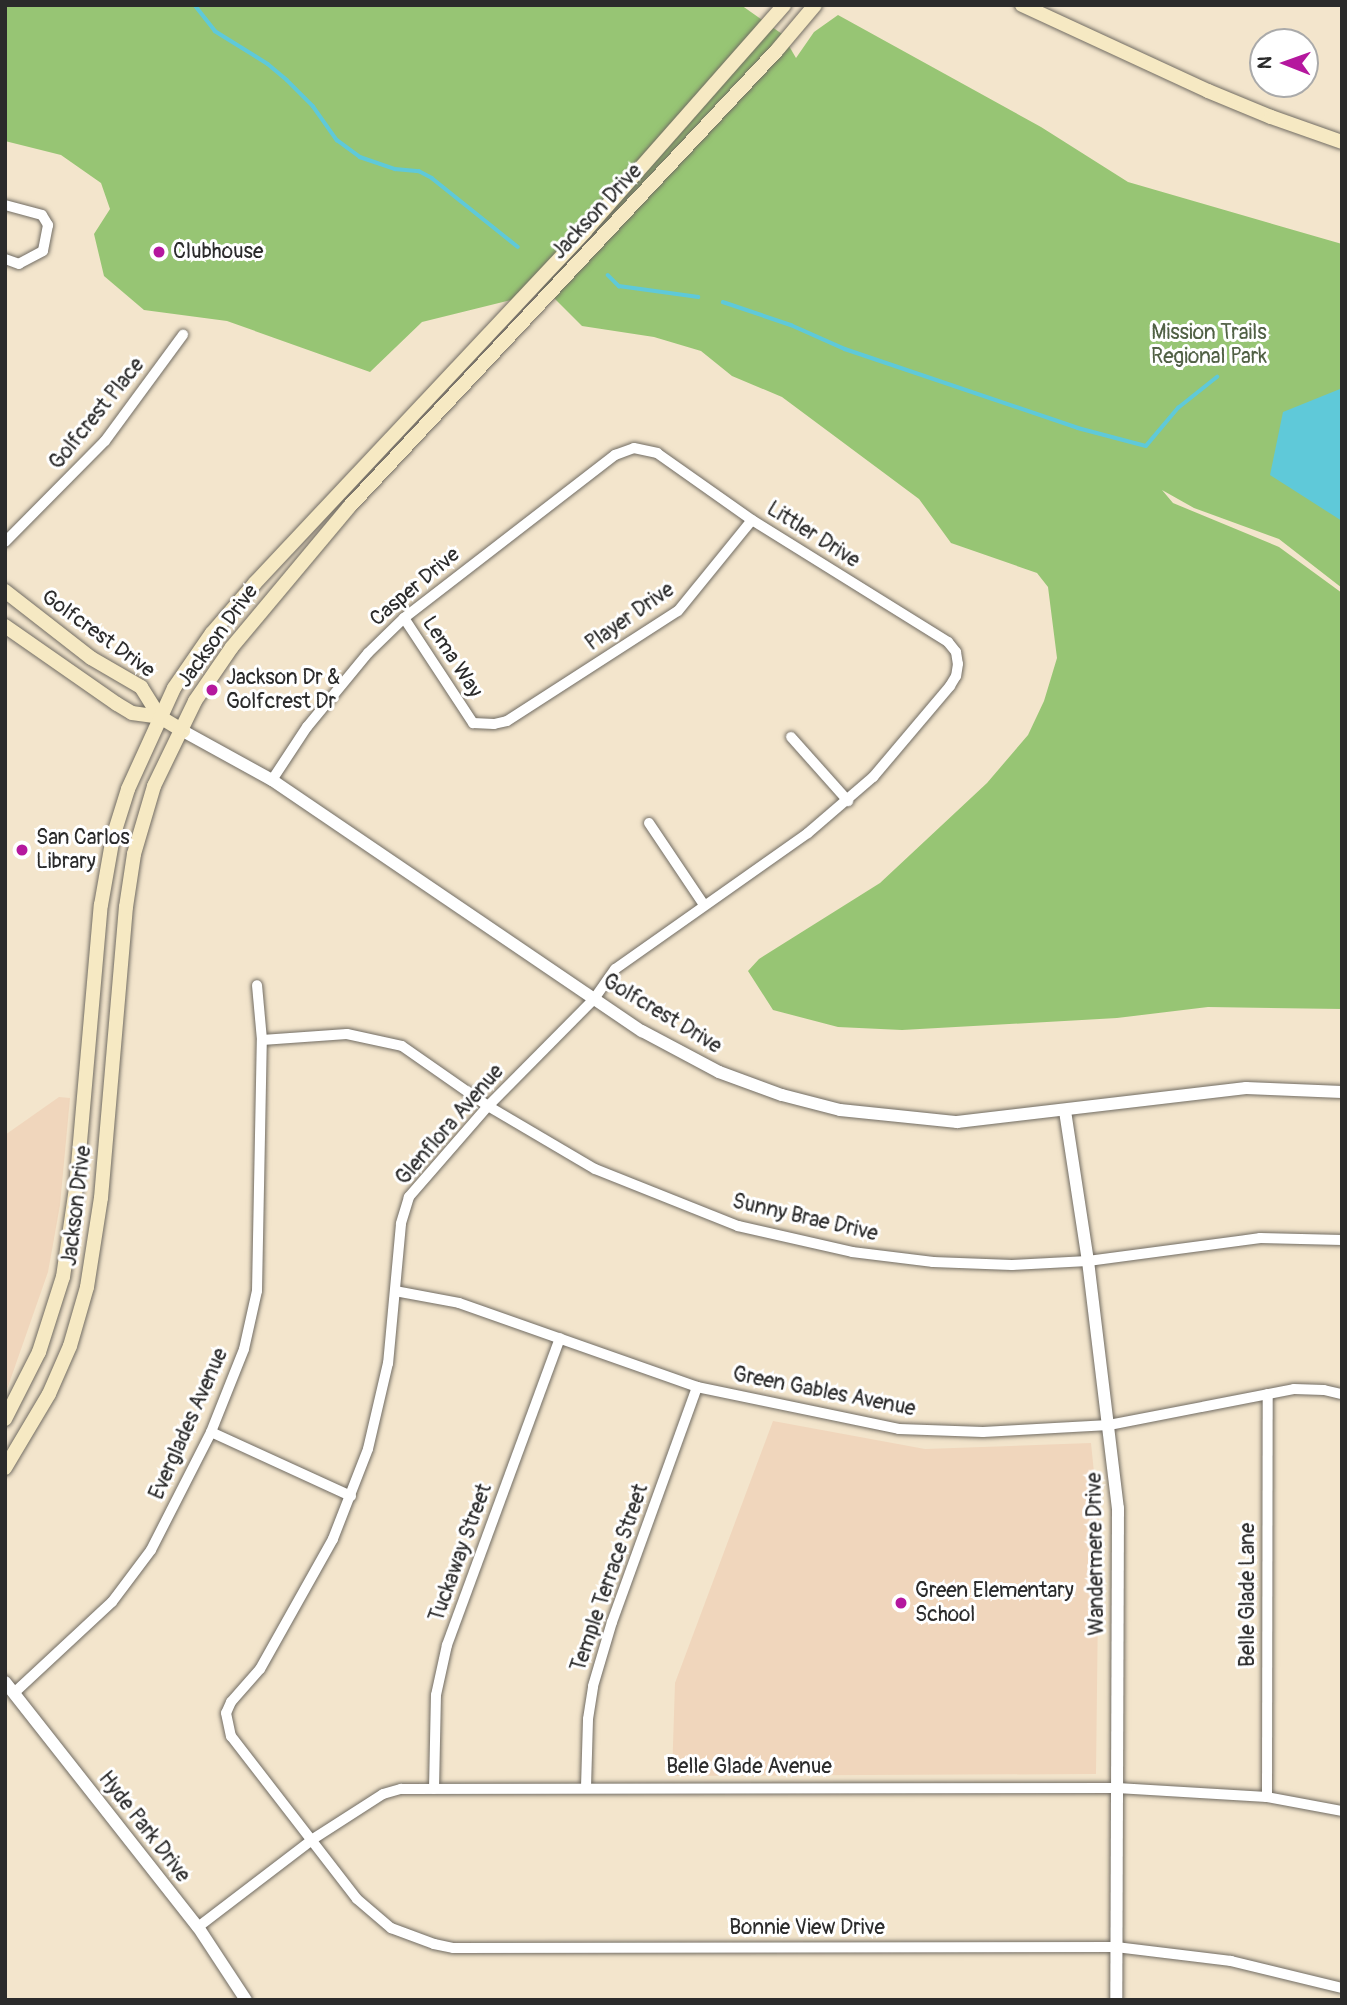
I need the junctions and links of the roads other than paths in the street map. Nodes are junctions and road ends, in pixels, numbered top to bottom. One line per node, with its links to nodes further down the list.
1 (784, 5): 15 (main road, Jackson Drive)
2 (814, 5): 17 (main road, Jackson Drive)
3 (1022, 5): 4 (main road)
4 (1342, 142)
5 (5, 205): 6 (street)
6 (5, 259)
7 (183, 335): 10 (street, Golfcrest Place)
8 (615, 455): 9 (street, Littler Drive); 12 (street, Casper Drive)
9 (752, 520): 14 (street, Littler Drive); 16 (street, Player Drive)
10 (5, 542)
11 (5, 590): 15 (main road, Golfcrest Drive)
12 (404, 618): 16 (street, Lema Way); 19 (street, Casper Drive)
13 (5, 626): 15 (main road, Golfcrest Drive)
14 (950, 687): 20 (street, Glenflora Avenue)
15 (160, 717): 17 (main road, Golfcrest Drive); 36 (main road, Jackson Drive)
16 (507, 721)
17 (183, 730): 19 (street, Golfcrest Drive); 39 (main road, Jackson Drive)
18 (791, 737): 20 (street)
19 (272, 780): 24 (street, Golfcrest Drive)
20 (848, 801): 22 (street, Glenflora Avenue)
21 (649, 823): 22 (street)
22 (704, 905): 24 (street, Glenflora Avenue)
23 (257, 985): 25 (street, Everglades Avenue)
24 (594, 999): 27 (street, Glenflora Avenue); 28 (street, Golfcrest Drive)
25 (262, 1040): 27 (street, Sunny Brae Drive); 38 (street, Everglades Avenue)
26 (1342, 1092): 28 (street, Golfcrest Drive)
27 (488, 1106): 30 (street, Sunny Brae Drive); 31 (street, Glenflora Avenue)
28 (1065, 1111): 30 (street, Wandermere Drive)
29 (1342, 1240): 30 (street, Sunny Brae Drive)
30 (1088, 1261): 37 (street, Wandermere Drive)
31 (395, 1291): 32 (street, Green Gables Avenue); 40 (street, Glenflora Avenue)
32 (560, 1338): 33 (street, Green Gables Avenue); 45 (street, Tuckaway Street)
33 (697, 1387): 37 (street, Green Gables Avenue); 43 (street, Temple Terrace Street)
34 (1268, 1394): 35 (street, Green Gables Avenue); 37 (street, Green Gables Avenue); 46 (street, Belle Glade Lane)
35 (1342, 1394)
36 (5, 1419)
37 (1109, 1424): 44 (street, Wandermere Drive)
38 (211, 1432): 40 (street); 42 (street, Everglades Avenue)
39 (5, 1468)
40 (351, 1496): 48 (street, Glenflora Avenue)
41 (5, 1682): 42 (street, Hyde Park Drive)
42 (14, 1693): 49 (street, Hyde Park Drive)
43 (586, 1787): 44 (street, Belle Glade Avenue); 45 (street, Belle Glade Avenue)
44 (1117, 1788): 46 (street, Belle Glade Avenue); 50 (street, Wandermere Drive)
45 (434, 1789): 48 (street, Belle Glade Avenue)
46 (1267, 1797): 47 (street, Belle Glade Avenue)
47 (1342, 1811)
48 (313, 1839): 49 (street, Belle Glade Avenue); 50 (street, Bonnie View Drive)
49 (198, 1927): 52 (street, Hyde Park Drive)
50 (1116, 1947): 51 (street, Bonnie View Drive); 53 (street, Wandermere Drive)
51 (1342, 1988)
52 (246, 2000)
53 (1116, 2000)

